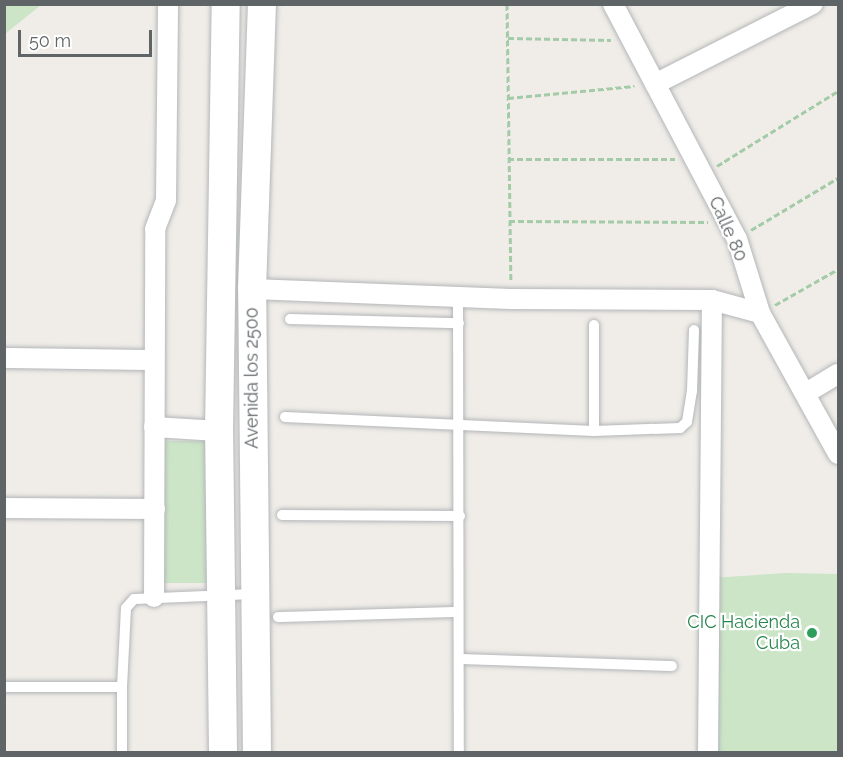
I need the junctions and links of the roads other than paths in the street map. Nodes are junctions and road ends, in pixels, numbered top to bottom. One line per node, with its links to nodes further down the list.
1 (168, 4): 16 (street)
2 (226, 4): 22 (main road, Avenida los 2500)
3 (262, 4): 7 (main road, Avenida los 2500)
4 (613, 4): 6 (street, Calle 80)
5 (813, 4): 6 (street)
6 (655, 84): 10 (street, Calle 80)
7 (252, 289): 8 (street); 30 (main road, Avenida los 2500)
8 (458, 295): 9 (street); 12 (lane)
9 (712, 300): 10 (street); 42 (street)
10 (760, 313): 18 (street, Calle 80)
11 (290, 320): 12 (lane)
12 (459, 323): 20 (lane)
13 (594, 325): 23 (lane)
14 (694, 330): 23 (lane)
15 (4, 358): 16 (street)
16 (154, 360): 21 (street)
17 (838, 375): 18 (street)
18 (806, 393): 24 (street, Calle 80)
19 (285, 417): 20 (lane)
20 (461, 426): 23 (lane); 28 (lane)
21 (154, 427): 22 (street); 26 (street)
22 (219, 431): 29 (main road, Avenida los 2500)
23 (594, 431)
24 (838, 454)
25 (4, 508): 26 (street)
26 (155, 509): 31 (street)
27 (282, 515): 28 (lane)
28 (460, 516): 32 (lane)
29 (224, 594): 30 (lane); 31 (lane); 39 (main road, Avenida los 2500)
30 (254, 594): 40 (main road, Avenida los 2500)
31 (154, 597): 37 (lane)
32 (457, 612): 33 (lane); 34 (lane)
33 (278, 617)
34 (459, 659): 35 (lane); 41 (lane)
35 (672, 666)
36 (4, 687): 37 (lane)
37 (122, 687): 38 (lane)
38 (122, 753)
39 (223, 753)
40 (257, 753)
41 (459, 753)
42 (708, 753)

